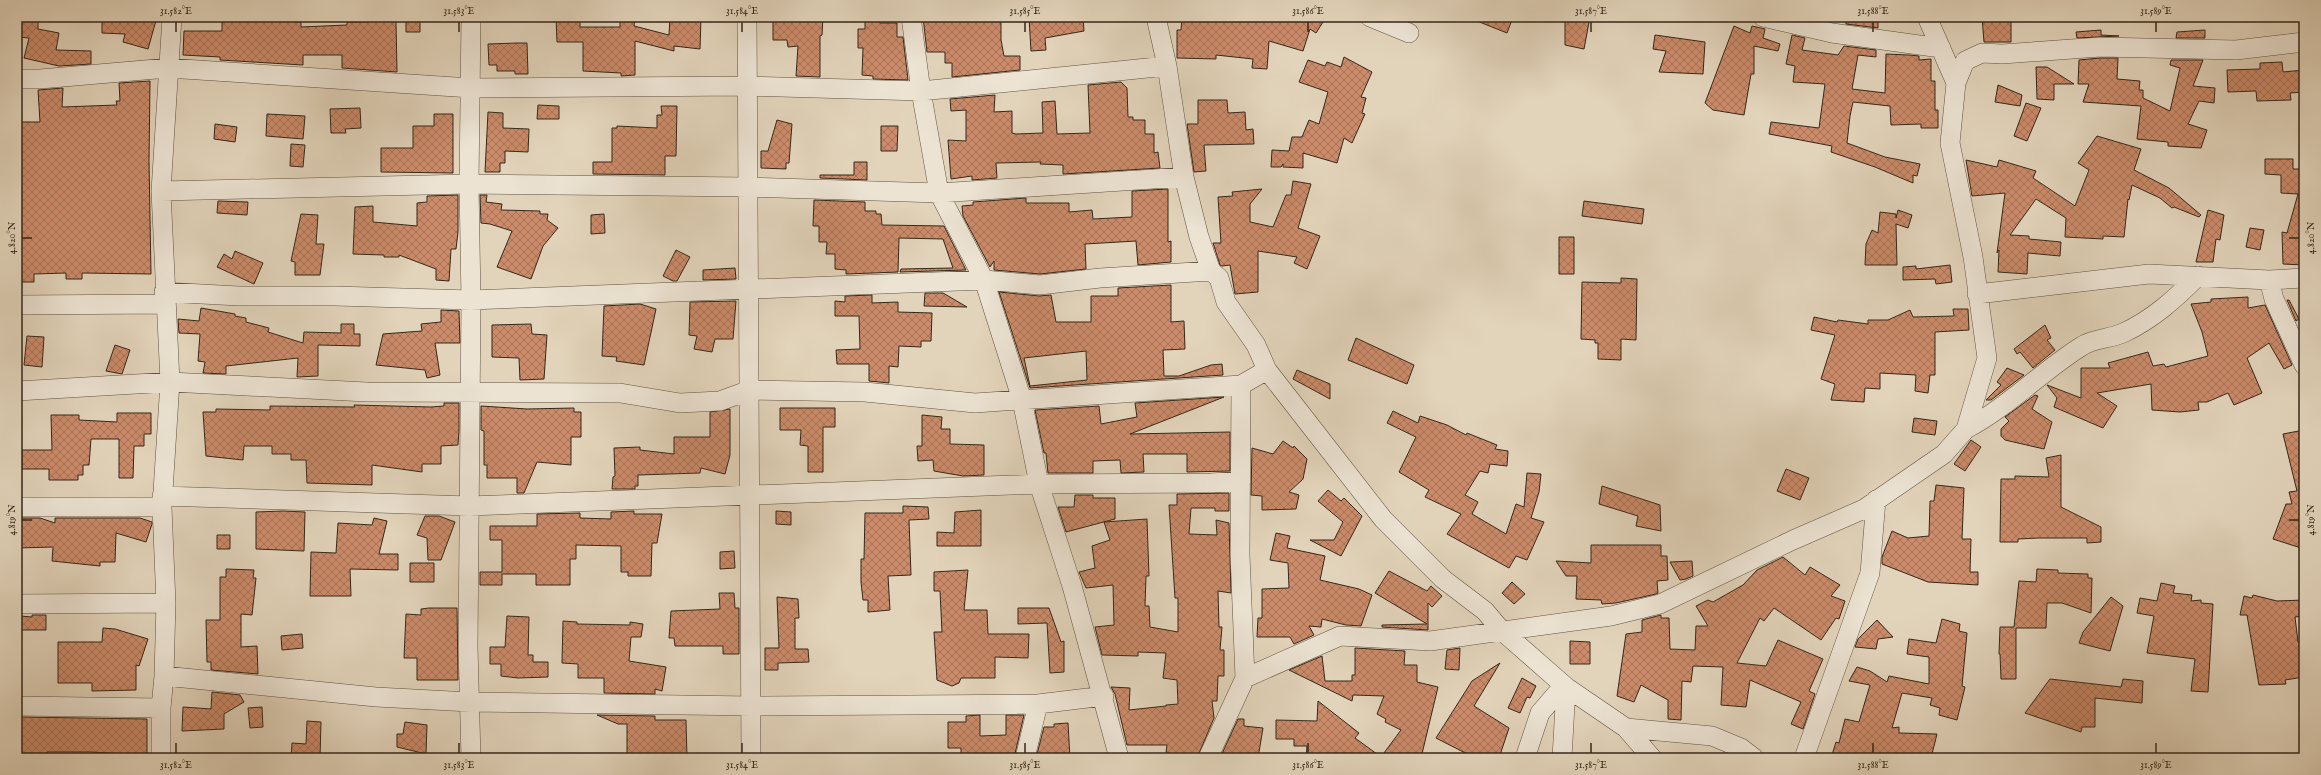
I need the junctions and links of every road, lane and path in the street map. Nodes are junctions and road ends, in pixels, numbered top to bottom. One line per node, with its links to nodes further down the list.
1 (172, 17): 13 (street)
2 (471, 17): 17 (street)
3 (747, 17): 16 (street)
4 (911, 17): 18 (street)
5 (1156, 17): 12 (street)
6 (1370, 17): 9 (street)
7 (1763, 17): 11 (street)
8 (1927, 17): 11 (street)
9 (1409, 33)
10 (2304, 42): 15 (street)
11 (1941, 48): 15 (street)
12 (1167, 66): 18 (street); 19 (street)
13 (168, 68): 14 (street); 17 (street); 22 (street)
14 (17, 79)
15 (1956, 83): 30 (street)
16 (747, 86): 17 (street); 18 (street); 21 (street)
17 (471, 88): 20 (street)
18 (920, 91): 23 (street)
19 (1184, 177): 23 (street); 24 (street)
20 (469, 184): 21 (street); 22 (street); 32 (street)
21 (748, 187): 23 (street); 29 (street)
22 (161, 191): 31 (street)
23 (939, 193): 27 (street)
24 (1211, 271): 27 (street); 35 (street)
25 (2198, 276): 28 (street); 30 (street); 42 (street)
26 (2304, 278): 28 (street)
27 (984, 280): 29 (street); 41 (street)
28 (2269, 280): 34 (street)
29 (749, 291): 32 (street); 38 (street)
30 (1977, 294): 42 (street)
31 (165, 298): 32 (street); 33 (street); 36 (street)
32 (472, 300): 40 (street)
33 (17, 305)
34 (2304, 365)
35 (1267, 370): 37 (street); 52 (street)
36 (170, 382): 39 (street); 40 (street); 47 (street)
37 (1241, 385): 41 (street); 43 (street)
38 (750, 390): 40 (street); 41 (street); 45 (street)
39 (17, 391)
40 (471, 392): 48 (street)
41 (1022, 400): 44 (street)
42 (1966, 429): 46 (street)
43 (1241, 481): 44 (street); 54 (street)
44 (1039, 484): 45 (street); 56 (street)
45 (750, 496): 48 (street); 60 (street)
46 (1876, 500): 52 (street); 73 (street)
47 (162, 502): 48 (street); 49 (street); 50 (street)
48 (470, 506): 57 (street)
49 (17, 507)
50 (166, 603): 51 (street); 53 (street)
51 (17, 604)
52 (1501, 630): 54 (street); 55 (street)
53 (164, 676): 57 (street); 61 (street)
54 (1245, 678): 68 (street)
55 (1565, 686): 62 (street); 69 (street); 70 (street)
56 (1104, 696): 58 (street); 67 (street)
57 (470, 702): 60 (street); 64 (street)
58 (1038, 704): 60 (street); 66 (street)
59 (17, 706): 61 (street)
60 (752, 706): 65 (street)
61 (160, 708): 63 (street)
62 (1626, 728): 71 (street); 72 (street)
63 (161, 758)
64 (471, 758)
65 (751, 758)
66 (1025, 758)
67 (1119, 758)
68 (1208, 758)
69 (1525, 758)
70 (1562, 758)
71 (1652, 758)
72 (1754, 758)
73 (1804, 758)

